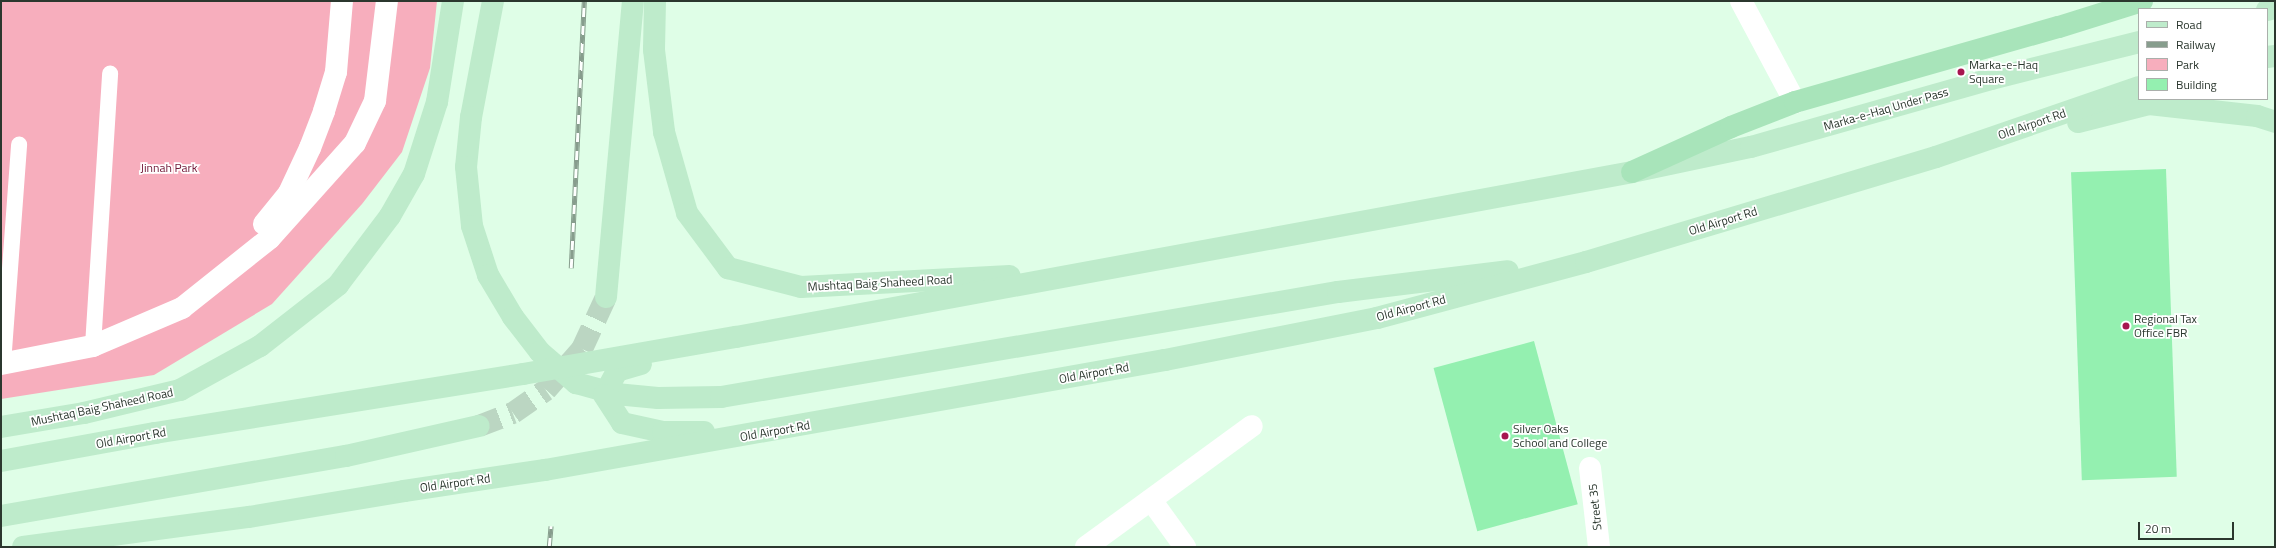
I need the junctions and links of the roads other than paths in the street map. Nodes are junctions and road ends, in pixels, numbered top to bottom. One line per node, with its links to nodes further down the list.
1 (342, 1): 20 (main road)
2 (387, 1): 20 (main road)
3 (453, 1): 26 (main road, Mushtaq Baig Shaheed Road)
4 (492, 1): 17 (main road)
5 (633, 1): 19 (main road)
6 (655, 1): 18 (main road, Mushtaq Baig Shaheed Road)
7 (1741, 1): 12 (main road)
8 (2142, 1): 12 (highway)
9 (2138, 42): 16 (main road, Marka-e-Haq Under Pass)
10 (110, 74): 22 (lane)
11 (2138, 87): 15 (main road, Old Airport Rd)
12 (1795, 102): 16 (highway)
13 (2275, 122): 15 (main road)
14 (19, 145): 23 (lane)
15 (1936, 157): 17 (main road, Old Airport Rd)
16 (1632, 172): 18 (main road, Old Airport Rd)
17 (1586, 262): 27 (main road, Old Airport Rd)
18 (1103, 271): 21 (main road, Old Airport Rd)
19 (606, 297)
20 (182, 308): 22 (main road)
21 (736, 337): 27 (main road); 28 (main road, Old Airport Rd)
22 (93, 346): 23 (main road)
23 (2, 364)
24 (480, 426): 31 (main road)
25 (1252, 426): 30 (main road)
26 (1, 427)
27 (771, 431): 32 (main road, Old Airport Rd)
28 (1, 462)
29 (1590, 468): 35 (main road, Street 35)
30 (1151, 500): 33 (main road); 34 (main road)
31 (1, 516)
32 (23, 547)
33 (1086, 547)
34 (1185, 547)
35 (1599, 547)

